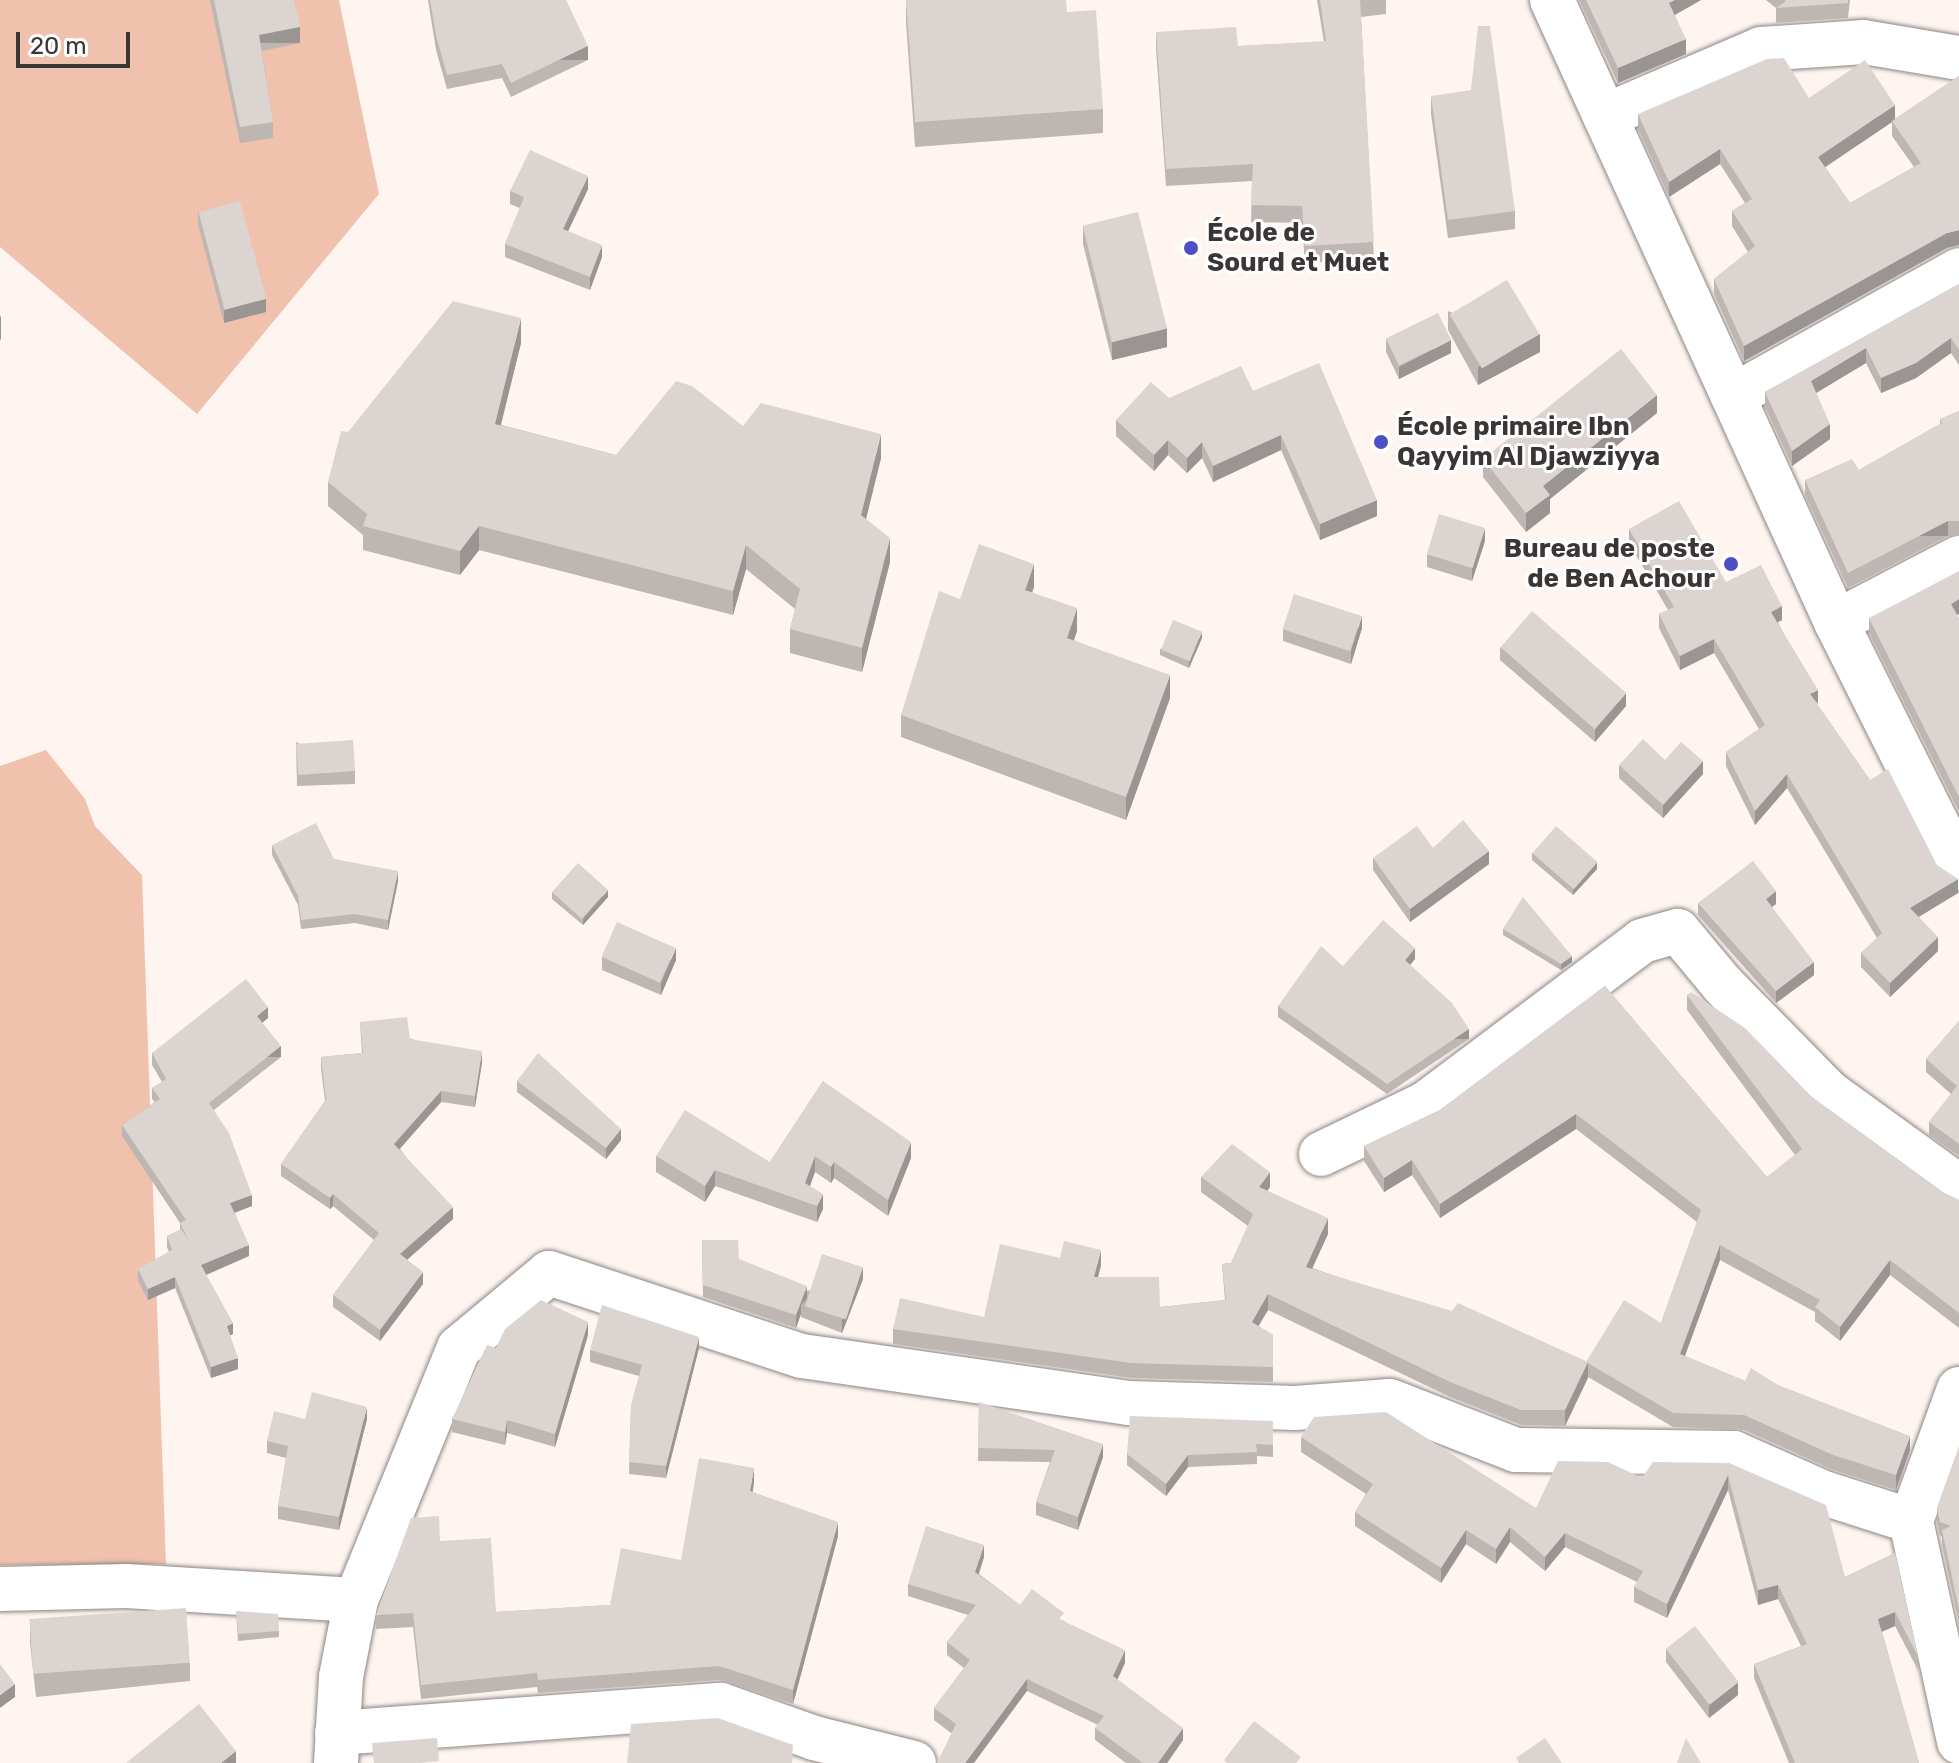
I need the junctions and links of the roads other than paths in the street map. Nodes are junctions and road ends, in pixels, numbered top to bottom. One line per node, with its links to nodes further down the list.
1 (1552, 0): 3 (street)
2 (1959, 58): 3 (street)
3 (1605, 116): 5 (street)
4 (1959, 270): 5 (street)
5 (1733, 396): 7 (street)
6 (1959, 558): 7 (street)
7 (1836, 622): 8 (street)
8 (1948, 826): 9 (street)
9 (1959, 868)
10 (1321, 1154): 11 (street)
11 (1959, 1187)
12 (1959, 1389): 13 (street)
13 (1911, 1521): 15 (street); 16 (street)
14 (0, 1589): 15 (street)
15 (356, 1600): 17 (street)
16 (1959, 1742)
17 (337, 1748): 18 (street)
18 (914, 1763)

